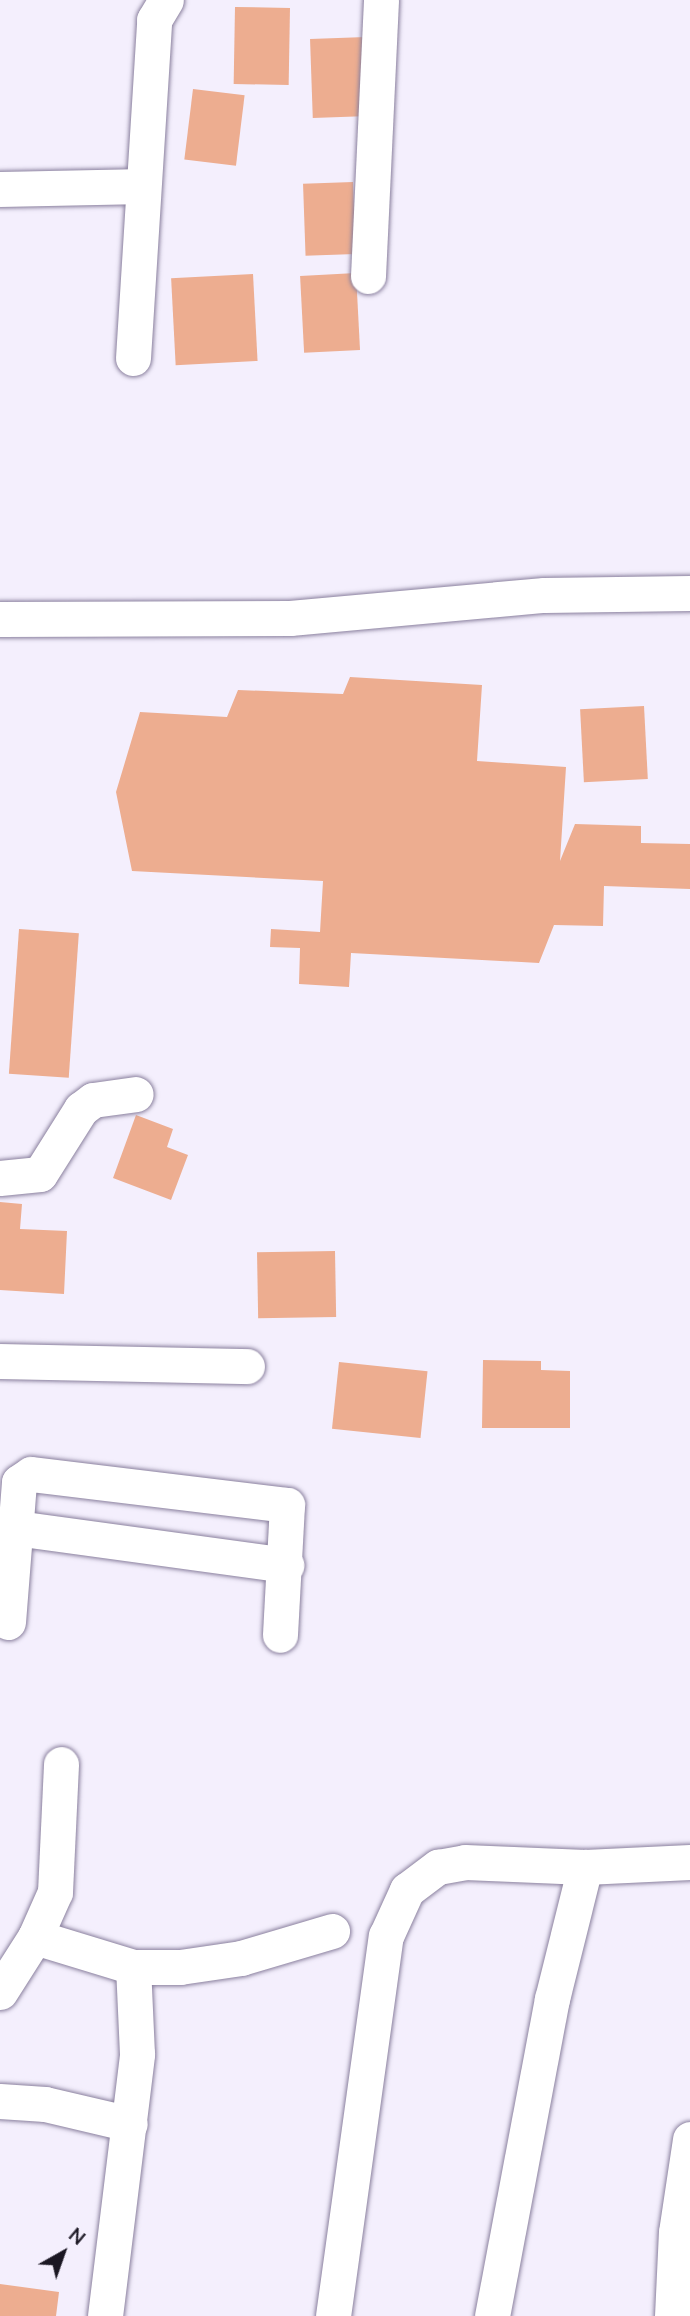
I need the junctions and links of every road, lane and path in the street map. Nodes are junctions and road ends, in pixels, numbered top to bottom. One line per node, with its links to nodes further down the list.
1 (166, 0): 3 (street)
2 (381, 0): 5 (street)
3 (140, 186): 4 (street); 6 (street)
4 (0, 189)
5 (368, 276)
6 (133, 358)
7 (690, 593): 8 (street)
8 (0, 619)
9 (136, 1094): 10 (street)
10 (0, 1178)
11 (0, 1361): 12 (street)
12 (247, 1366)
13 (16, 1528): 14 (street); 14 (street); 15 (street)
14 (286, 1565): 16 (street)
15 (8, 1622)
16 (280, 1635)
17 (61, 1764): 21 (street)
18 (690, 1862): 19 (street)
19 (585, 1867): 28 (street); 29 (street)
20 (332, 1930): 22 (street)
21 (35, 1937): 22 (street); 23 (street)
22 (132, 1967): 25 (street)
23 (0, 1992)
24 (0, 2102): 25 (street)
25 (130, 2124): 27 (street)
26 (690, 2139): 30 (street)
27 (105, 2316)
28 (333, 2316)
29 (492, 2316)
30 (672, 2316)

